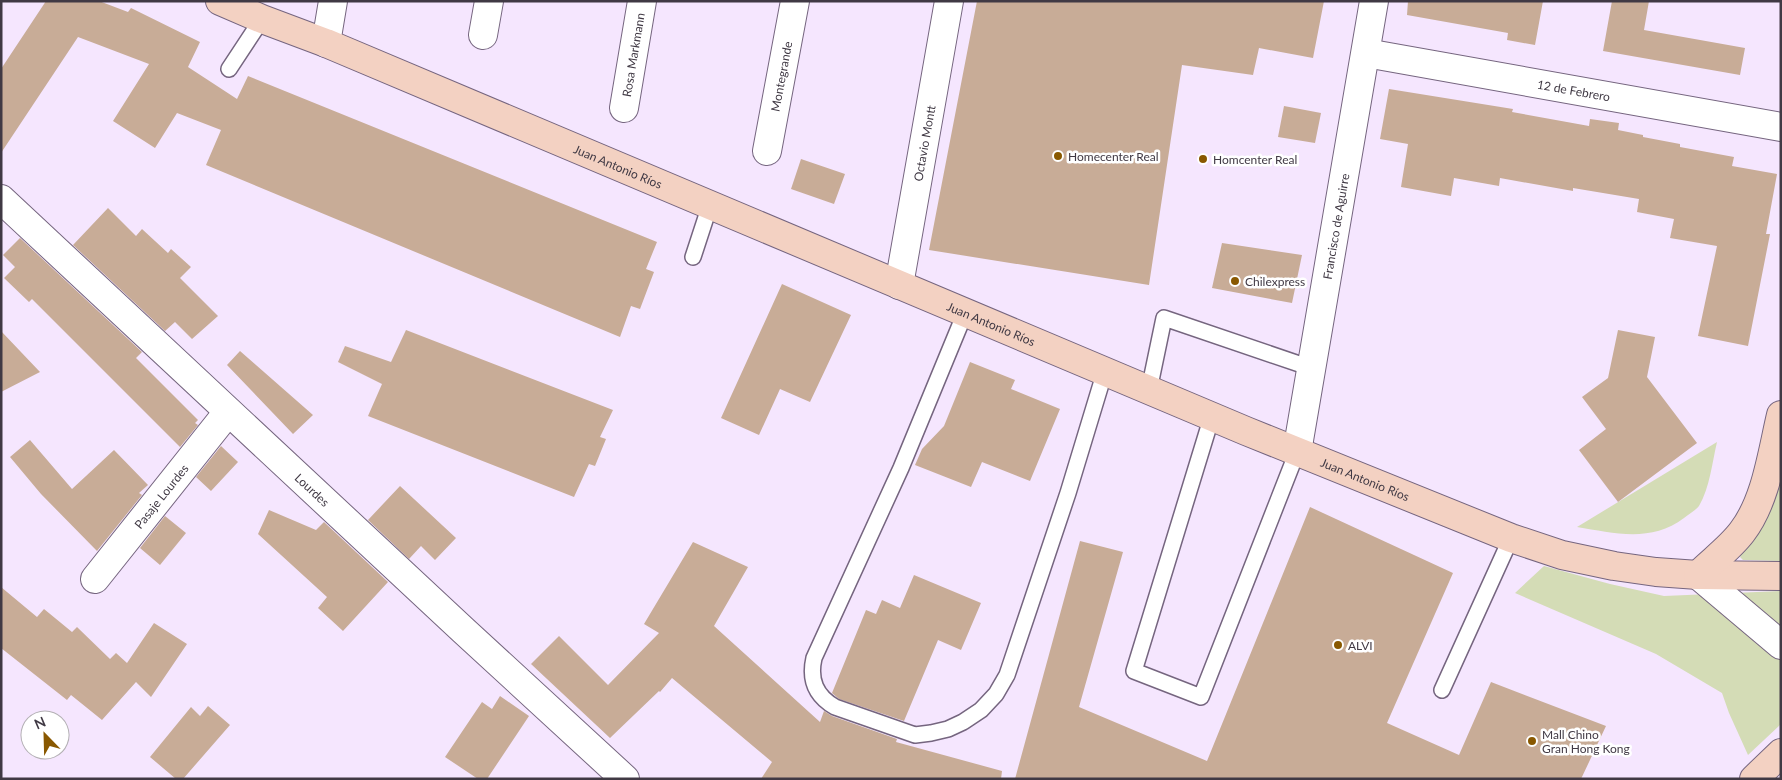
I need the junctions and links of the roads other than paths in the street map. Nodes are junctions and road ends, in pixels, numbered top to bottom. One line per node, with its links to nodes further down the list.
1 (220, 1): 8 (main road, Juan Antonio Ríos)
2 (333, 1): 10 (street)
3 (489, 1): 9 (street)
4 (642, 1): 13 (street, Rosa Markmann)
5 (795, 1): 15 (street, Montegrande)
6 (948, 1): 19 (street, Octavio Montt)
7 (1374, 1): 11 (street, Francisco de Aguirre)
8 (262, 20): 10 (main road, Juan Antonio Ríos); 12 (lane)
9 (483, 36)
10 (326, 43): 17 (main road, Juan Antonio Ríos)
11 (1366, 53): 14 (street, 12 de Febrero); 21 (street, Francisco de Aguirre)
12 (229, 69)
13 (624, 108)
14 (1781, 127)
15 (768, 151)
16 (1, 199): 24 (street, Lourdes)
17 (710, 205): 18 (lane); 19 (main road, Juan Antonio Ríos)
18 (693, 256)
19 (899, 285): 20 (main road, Juan Antonio Ríos)
20 (965, 313): 22 (main road, Juan Antonio Ríos); 22 (lane)
21 (1311, 368): 23 (lane); 27 (street, Francisco de Aguirre)
22 (1105, 371): 23 (main road, Juan Antonio Ríos)
23 (1149, 390): 26 (main road, Juan Antonio Ríos)
24 (228, 412): 31 (street, Pasaje Lourdes); 35 (street, Lourdes)
25 (1781, 415): 29 (main road)
26 (1212, 416): 27 (main road, Juan Antonio Ríos); 27 (lane)
27 (1297, 452): 28 (main road, Juan Antonio Ríos)
28 (1511, 538): 29 (main road, Juan Antonio Ríos); 33 (lane)
29 (1698, 575): 30 (main road, Juan Antonio Ríos); 32 (street)
30 (1781, 576)
31 (95, 579)
32 (1781, 646)
33 (1442, 690)
34 (1781, 753): 36 (main road)
35 (625, 779)
36 (1754, 779)

